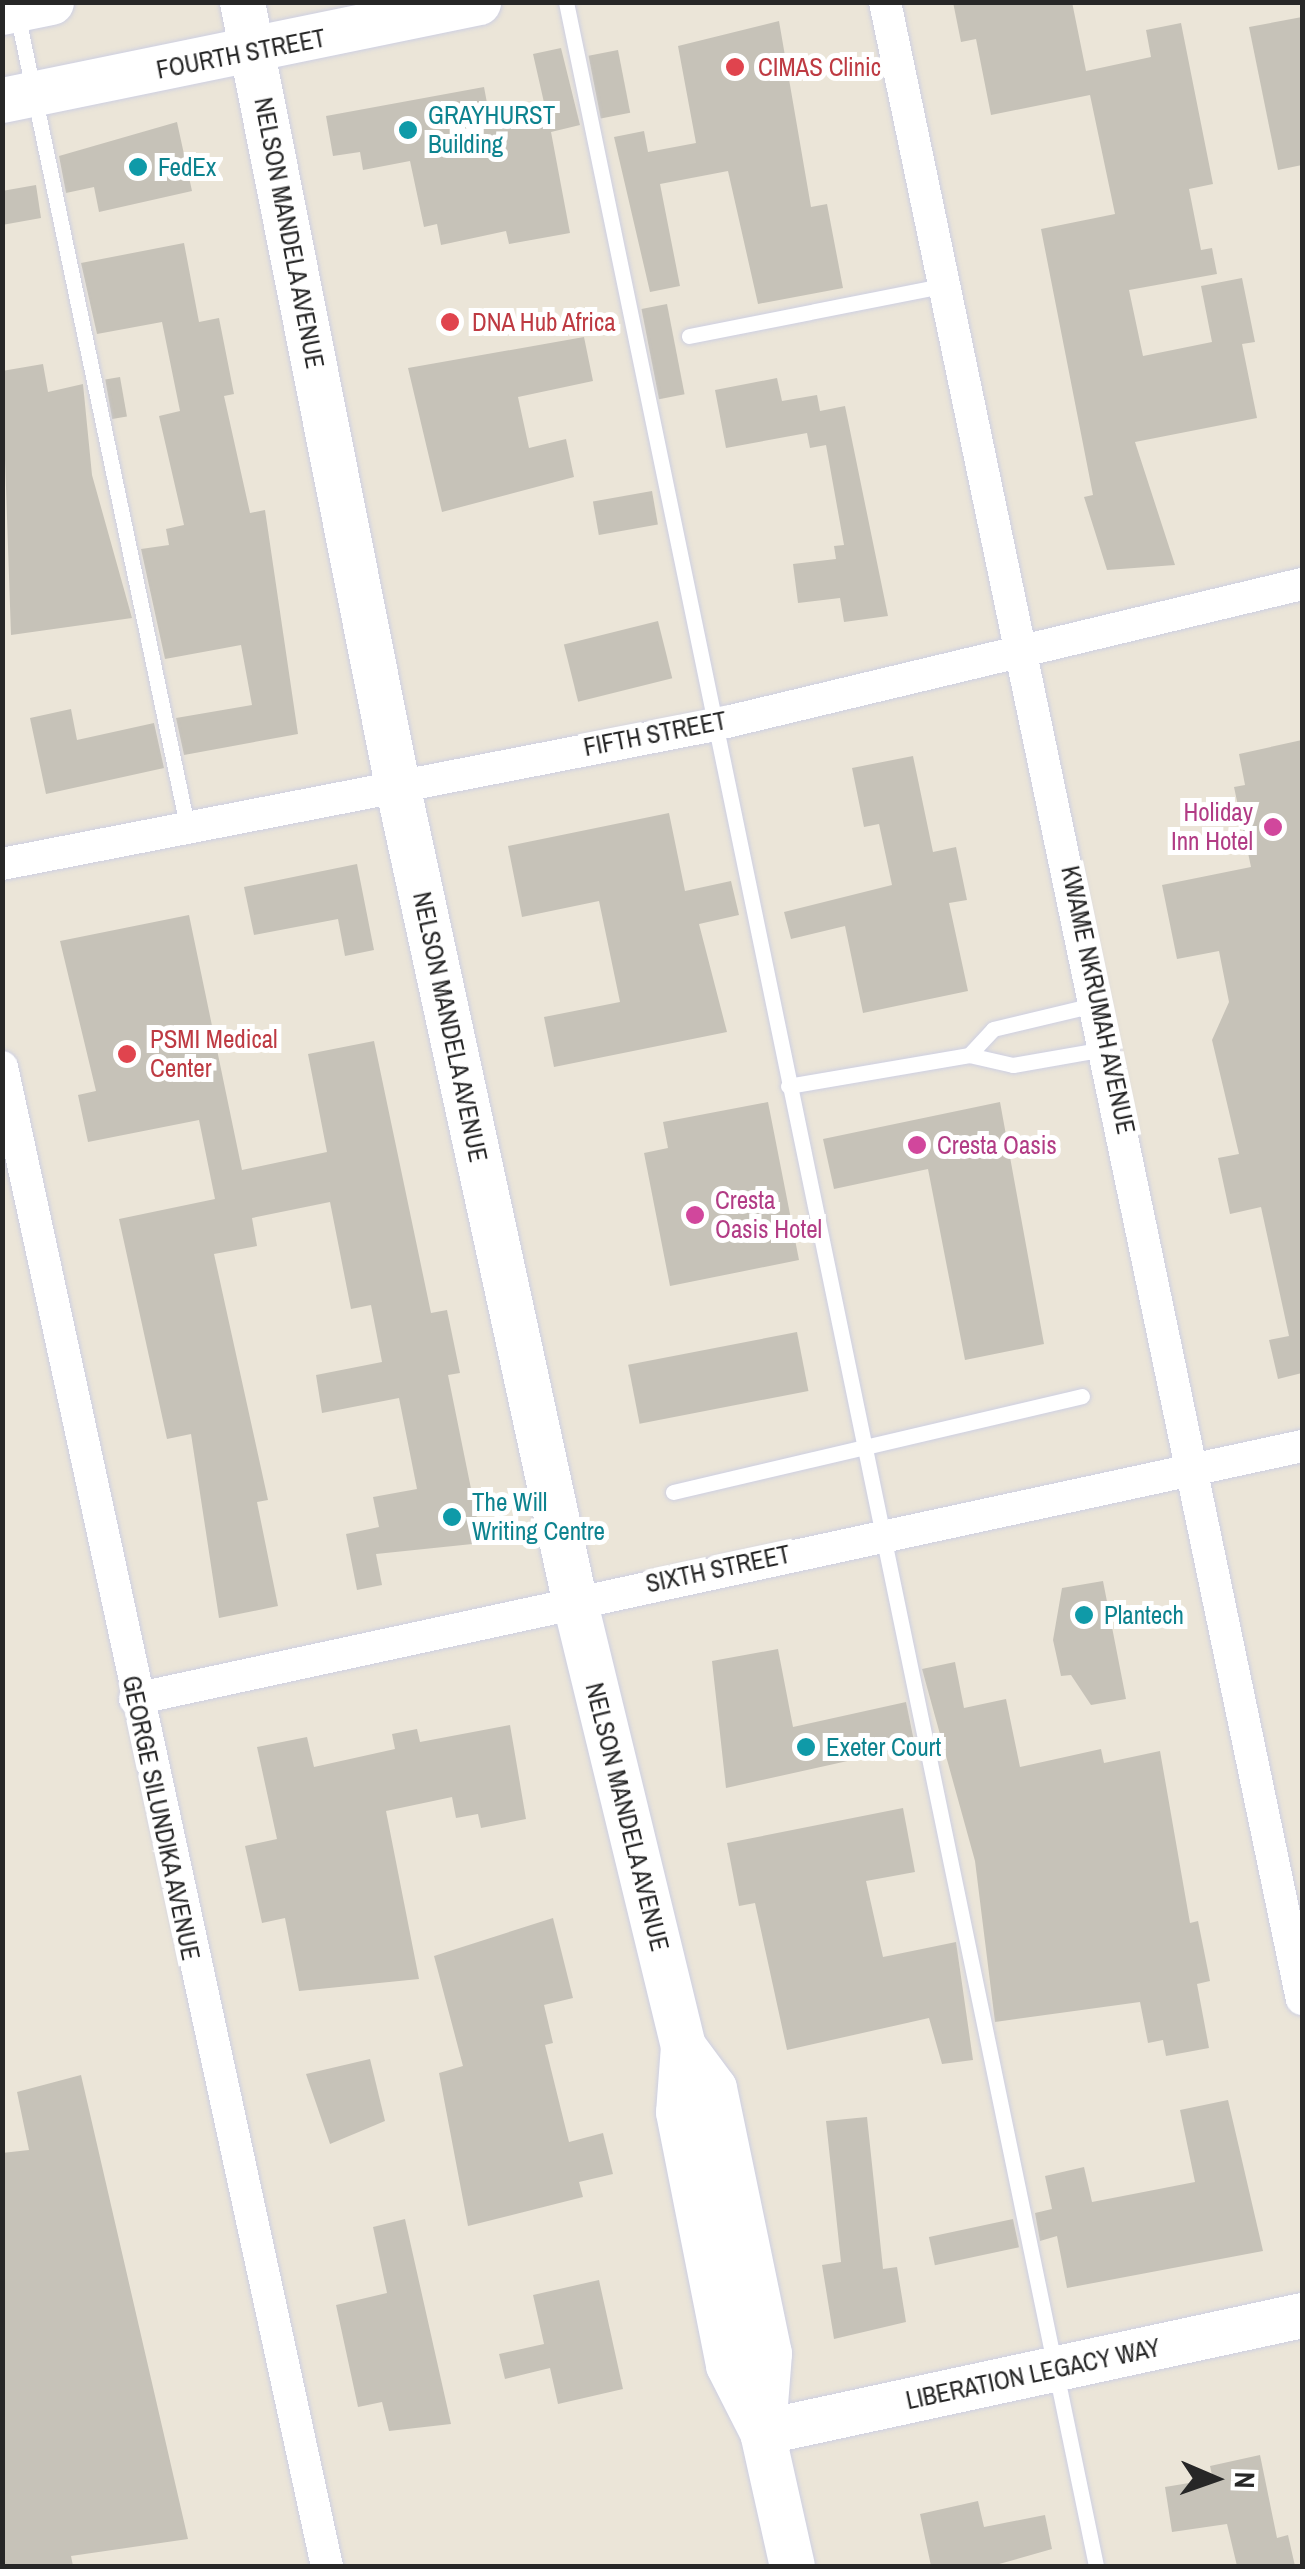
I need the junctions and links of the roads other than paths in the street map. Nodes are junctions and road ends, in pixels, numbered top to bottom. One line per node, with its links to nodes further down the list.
1 (242, 2): 6 (main road, NELSON MANDELA AVENUE)
2 (478, 2): 6 (main road, FOURTH STREET)
3 (566, 2): 12 (lane)
4 (885, 2): 8 (street, KWAME NKRUMAH AVENUE)
5 (24, 8): 7 (lane)
6 (253, 54): 7 (main road, FOURTH STREET); 13 (main road, NELSON MANDELA AVENUE)
7 (18, 97): 14 (lane)
8 (946, 284): 9 (lane); 11 (street, KWAME NKRUMAH AVENUE)
9 (689, 336)
10 (1302, 584): 11 (street, FIFTH STREET)
11 (1026, 648): 12 (street, FIFTH STREET); 16 (street, KWAME NKRUMAH AVENUE)
12 (710, 726): 13 (street, FIFTH STREET); 20 (lane)
13 (396, 780): 14 (street, FIFTH STREET); 27 (main road, NELSON MANDELA AVENUE)
14 (187, 825): 15 (street, FIFTH STREET)
15 (2, 864)
16 (1098, 1004): 17 (street, KWAME NKRUMAH AVENUE); 18 (lane)
17 (1108, 1049): 18 (lane); 24 (street, KWAME NKRUMAH AVENUE)
18 (968, 1054): 20 (lane)
19 (2, 1068): 28 (street, GEORGE SILUNDIKA AVENUE)
20 (788, 1086): 23 (lane)
21 (1082, 1396): 23 (lane)
22 (1302, 1446): 24 (street, SIXTH STREET)
23 (866, 1452): 25 (lane); 26 (lane)
24 (1194, 1470): 26 (street, SIXTH STREET); 29 (street, KWAME NKRUMAH AVENUE)
25 (672, 1492)
26 (884, 1534): 27 (street, SIXTH STREET); 31 (lane)
27 (574, 1599): 28 (street, SIXTH STREET); 32 (main road, NELSON MANDELA AVENUE)
28 (134, 1699): 33 (street, GEORGE SILUNDIKA AVENUE)
29 (1302, 1999)
30 (1302, 2315): 31 (main road, LIBERATION LEGACY WAY)
31 (1054, 2371): 32 (main road, LIBERATION LEGACY WAY); 35 (lane)
32 (762, 2432): 34 (main road, NELSON MANDELA AVENUE)
33 (327, 2566)
34 (792, 2566)
35 (1096, 2566)

